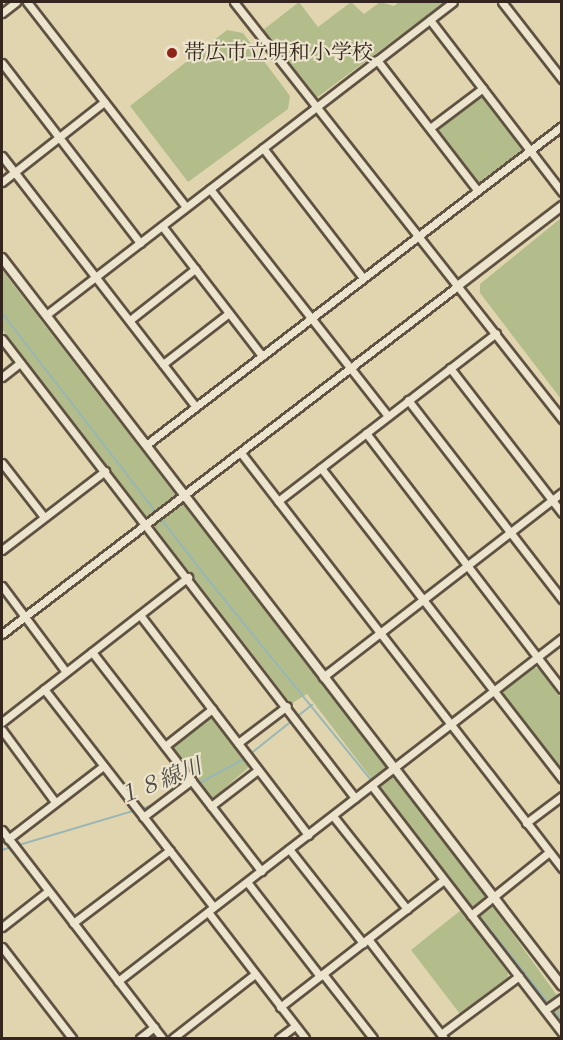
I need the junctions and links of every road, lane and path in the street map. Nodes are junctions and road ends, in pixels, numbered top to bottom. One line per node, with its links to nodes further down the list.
1 (15, 2): 6 (street)
2 (27, 2): 12 (street)
3 (234, 2): 13 (street)
4 (453, 2): 7 (street)
5 (502, 2): 10 (street)
6 (2, 13)
7 (430, 20): 8 (street); 11 (street)
8 (377, 60): 13 (street); 15 (street)
9 (2, 63): 16 (street)
10 (561, 79)
11 (483, 88): 15 (street); 18 (street)
12 (105, 102): 16 (street); 26 (street)
13 (316, 107): 17 (street); 28 (street)
14 (561, 126): 18 (street)
15 (430, 128): 23 (street)
16 (58, 138): 20 (street); 29 (street)
17 (263, 148): 22 (street); 33 (street)
18 (531, 150): 23 (street); 24 (street)
19 (2, 156): 20 (street)
20 (14, 172): 21 (street); 32 (street)
21 (2, 182)
22 (210, 189): 26 (street); 37 (street)
23 (477, 190): 28 (street)
24 (561, 192)
25 (561, 206): 34 (street)
26 (186, 207): 27 (street)
27 (162, 226): 29 (street); 31 (street)
28 (420, 234): 33 (street); 34 (street)
29 (140, 243): 32 (street)
30 (2, 258): 36 (street)
31 (195, 269): 35 (street); 38 (street)
32 (96, 276): 36 (street); 38 (street)
33 (363, 278): 37 (street)
34 (459, 285): 39 (street); 44 (street)
35 (229, 313): 41 (street); 43 (street)
36 (46, 315): 52 (street)
37 (310, 318): 41 (street); 44 (street)
38 (130, 320): 43 (street)
39 (496, 333): 45 (street); 50 (street)
40 (2, 339): 42 (street)
41 (262, 356): 48 (street)
42 (20, 363): 46 (street); 56 (street)
43 (163, 364): 48 (street)
44 (349, 368): 49 (street); 53 (street)
45 (450, 368): 47 (street); 59 (street)
46 (2, 377)
47 (408, 400): 49 (street); 64 (street)
48 (196, 407): 52 (street)
49 (388, 416): 51 (street)
50 (561, 419)
51 (366, 433): 55 (street); 66 (street)
52 (146, 445): 58 (street)
53 (241, 453): 58 (street); 60 (street)
54 (2, 463): 62 (street)
55 (321, 468): 60 (street); 69 (street)
56 (105, 471): 62 (street); 63 (street)
57 (561, 492): 59 (street)
58 (185, 495): 63 (street); 79 (street)
59 (551, 500): 61 (street); 64 (street)
60 (278, 501): 73 (street)
61 (561, 513)
62 (44, 517): 65 (street)
63 (147, 523): 67 (street); 72 (street)
64 (509, 532): 66 (street); 70 (street)
65 (2, 550)
66 (467, 565): 69 (street); 77 (street)
67 (188, 577): 71 (street); 83 (street)
68 (2, 586): 72 (street)
69 (423, 599): 73 (street); 82 (street)
70 (561, 599)
71 (140, 615): 76 (street); 84 (street)
72 (25, 616): 74 (street); 78 (street)
73 (380, 633): 79 (street); 86 (street)
74 (2, 634)
75 (561, 638): 77 (street)
76 (92, 652): 78 (street); 89 (street)
77 (537, 656): 81 (street); 82 (street)
78 (66, 672): 80 (street)
79 (323, 676): 91 (street)
80 (44, 689): 85 (street); 90 (street)
81 (561, 689)
82 (492, 690): 86 (street); 93 (street)
83 (287, 706): 88 (street); 97 (street)
84 (212, 709): 88 (street); 89 (street)
85 (2, 722)
86 (450, 723): 91 (street); 102 (street)
87 (2, 730): 98 (street)
88 (238, 743): 92 (street)
89 (165, 746): 94 (street)
90 (102, 767): 98 (street); 101 (street)
91 (394, 768): 95 (street); 114 (street)
92 (258, 770): 99 (street); 104 (street)
93 (561, 779)
94 (192, 780): 99 (street); 101 (street)
95 (372, 786): 97 (street); 111 (street)
96 (561, 796): 102 (street)
97 (355, 798): 100 (street)
98 (55, 802): 105 (street)
99 (211, 806): 110 (street)
100 (333, 816): 104 (street); 115 (street)
101 (143, 817): 107 (street)
102 (526, 823): 108 (street)
103 (2, 830): 105 (street)
104 (308, 835): 106 (street)
105 (8, 839): 113 (street)
106 (289, 849): 110 (street); 120 (street)
107 (170, 850): 116 (street); 118 (street)
108 (549, 852): 109 (street); 114 (street)
109 (561, 868)
110 (261, 871): 112 (street)
111 (444, 880): 115 (street); 117 (street)
112 (247, 882): 116 (street); 123 (street)
113 (48, 891): 118 (street); 119 (street)
114 (493, 897): 117 (street); 126 (street)
115 (407, 909): 120 (street)
116 (211, 910): 122 (street); 125 (street)
117 (471, 915): 124 (street)
118 (73, 923): 125 (street)
119 (2, 927)
120 (365, 941): 123 (street); 133 (street)
121 (2, 947): 134 (street)
122 (255, 974): 128 (street); 137 (street)
123 (321, 975): 128 (street); 140 (street)
124 (519, 976): 129 (street); 133 (street)
125 (118, 981): 131 (street)
126 (561, 986)
127 (561, 998): 129 (street)
128 (280, 1007): 130 (street)
129 (544, 1010): 132 (street)
130 (295, 1026): 138 (street); 139 (street)
131 (154, 1027): 135 (street); 136 (street)
132 (561, 1033)
133 (442, 1036)
134 (72, 1038)
135 (140, 1038)
136 (162, 1038)
137 (173, 1038)
138 (279, 1038)
139 (305, 1038)
140 (373, 1038)

